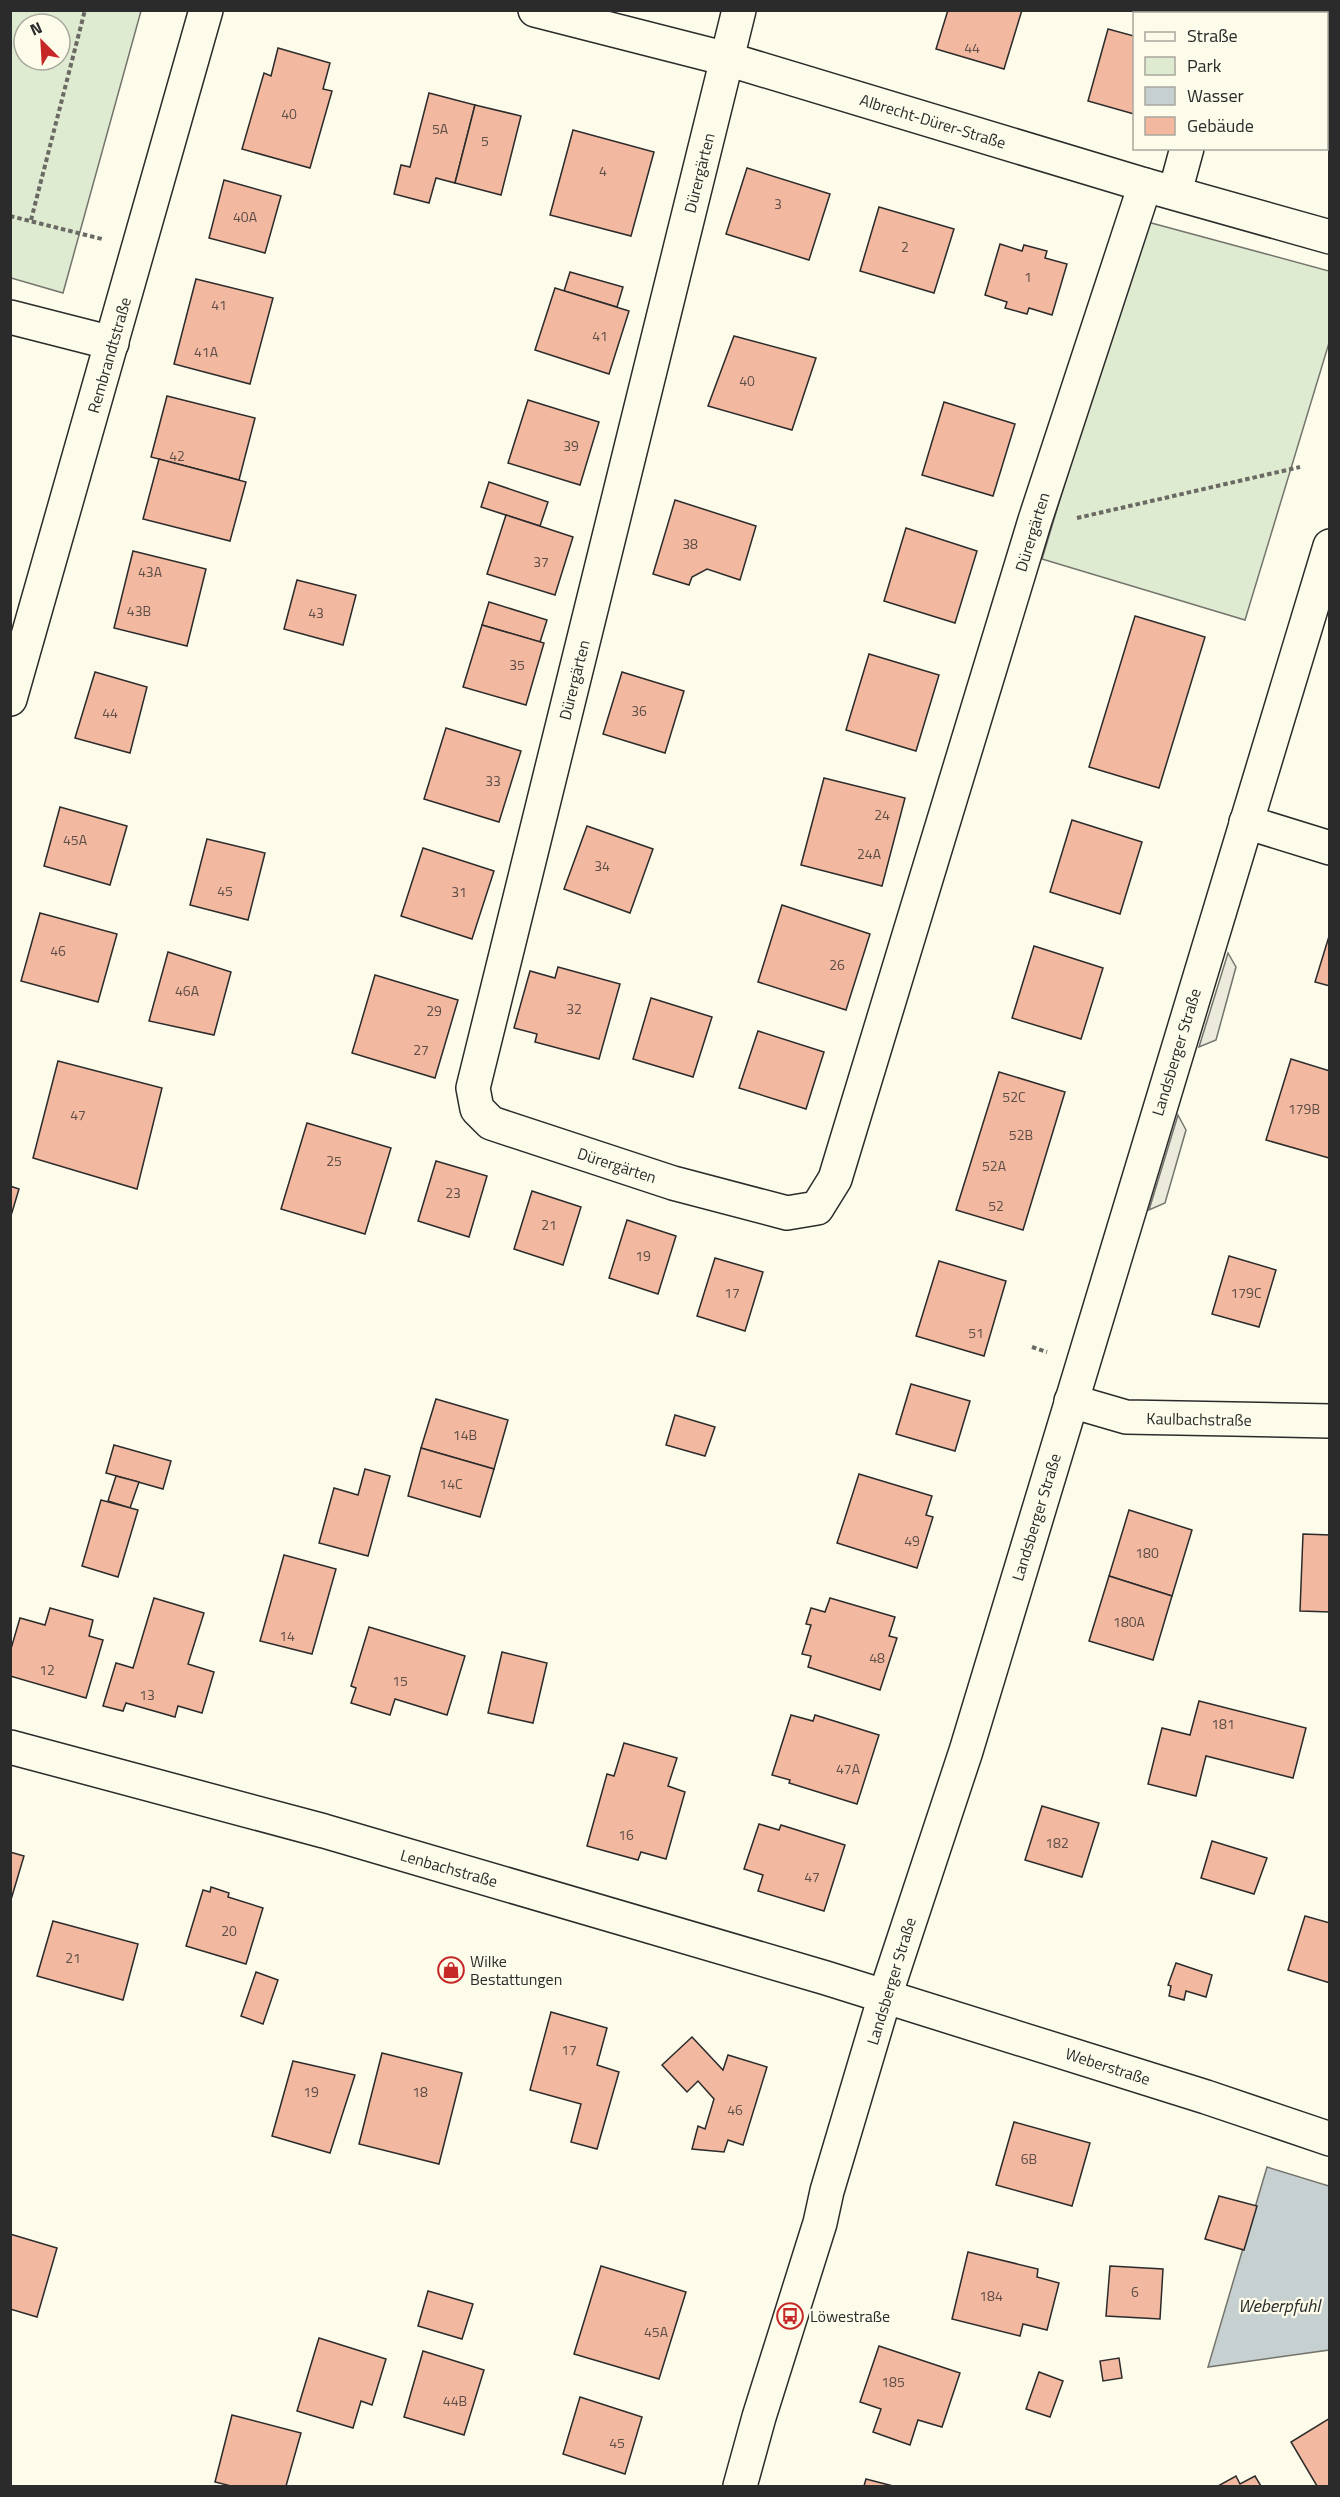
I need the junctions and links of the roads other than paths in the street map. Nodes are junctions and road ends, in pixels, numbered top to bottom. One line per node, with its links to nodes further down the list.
1 (206, 10): 9 (street, Rembrandtstraße)
2 (535, 10): 4 (street, Albrecht-Dürer-Straße)
3 (739, 10): 4 (street, Dürergärten)
4 (727, 59): 6 (street, Albrecht-Dürer-Straße); 6 (street, Dürergärten)
5 (1186, 150): 6 (street, Dürergärten)
6 (1160, 188): 7 (street, Albrecht-Dürer-Straße)
7 (1329, 237)
8 (10, 317): 9 (street)
9 (112, 344): 11 (street, Rembrandtstraße)
10 (1329, 546): 12 (street, Landsberger Straße)
11 (10, 699)
12 (1246, 822): 13 (street); 14 (street, Landsberger Straße)
13 (1329, 848)
14 (1071, 1401): 15 (street, Kaulbachstraße); 17 (street, Landsberger Straße)
15 (1329, 1421)
16 (10, 1747): 17 (street, Lenbachstraße)
17 (885, 1996): 18 (street, Weberstraße); 19 (street, Landsberger Straße)
18 (1329, 2139)
19 (740, 2487)

